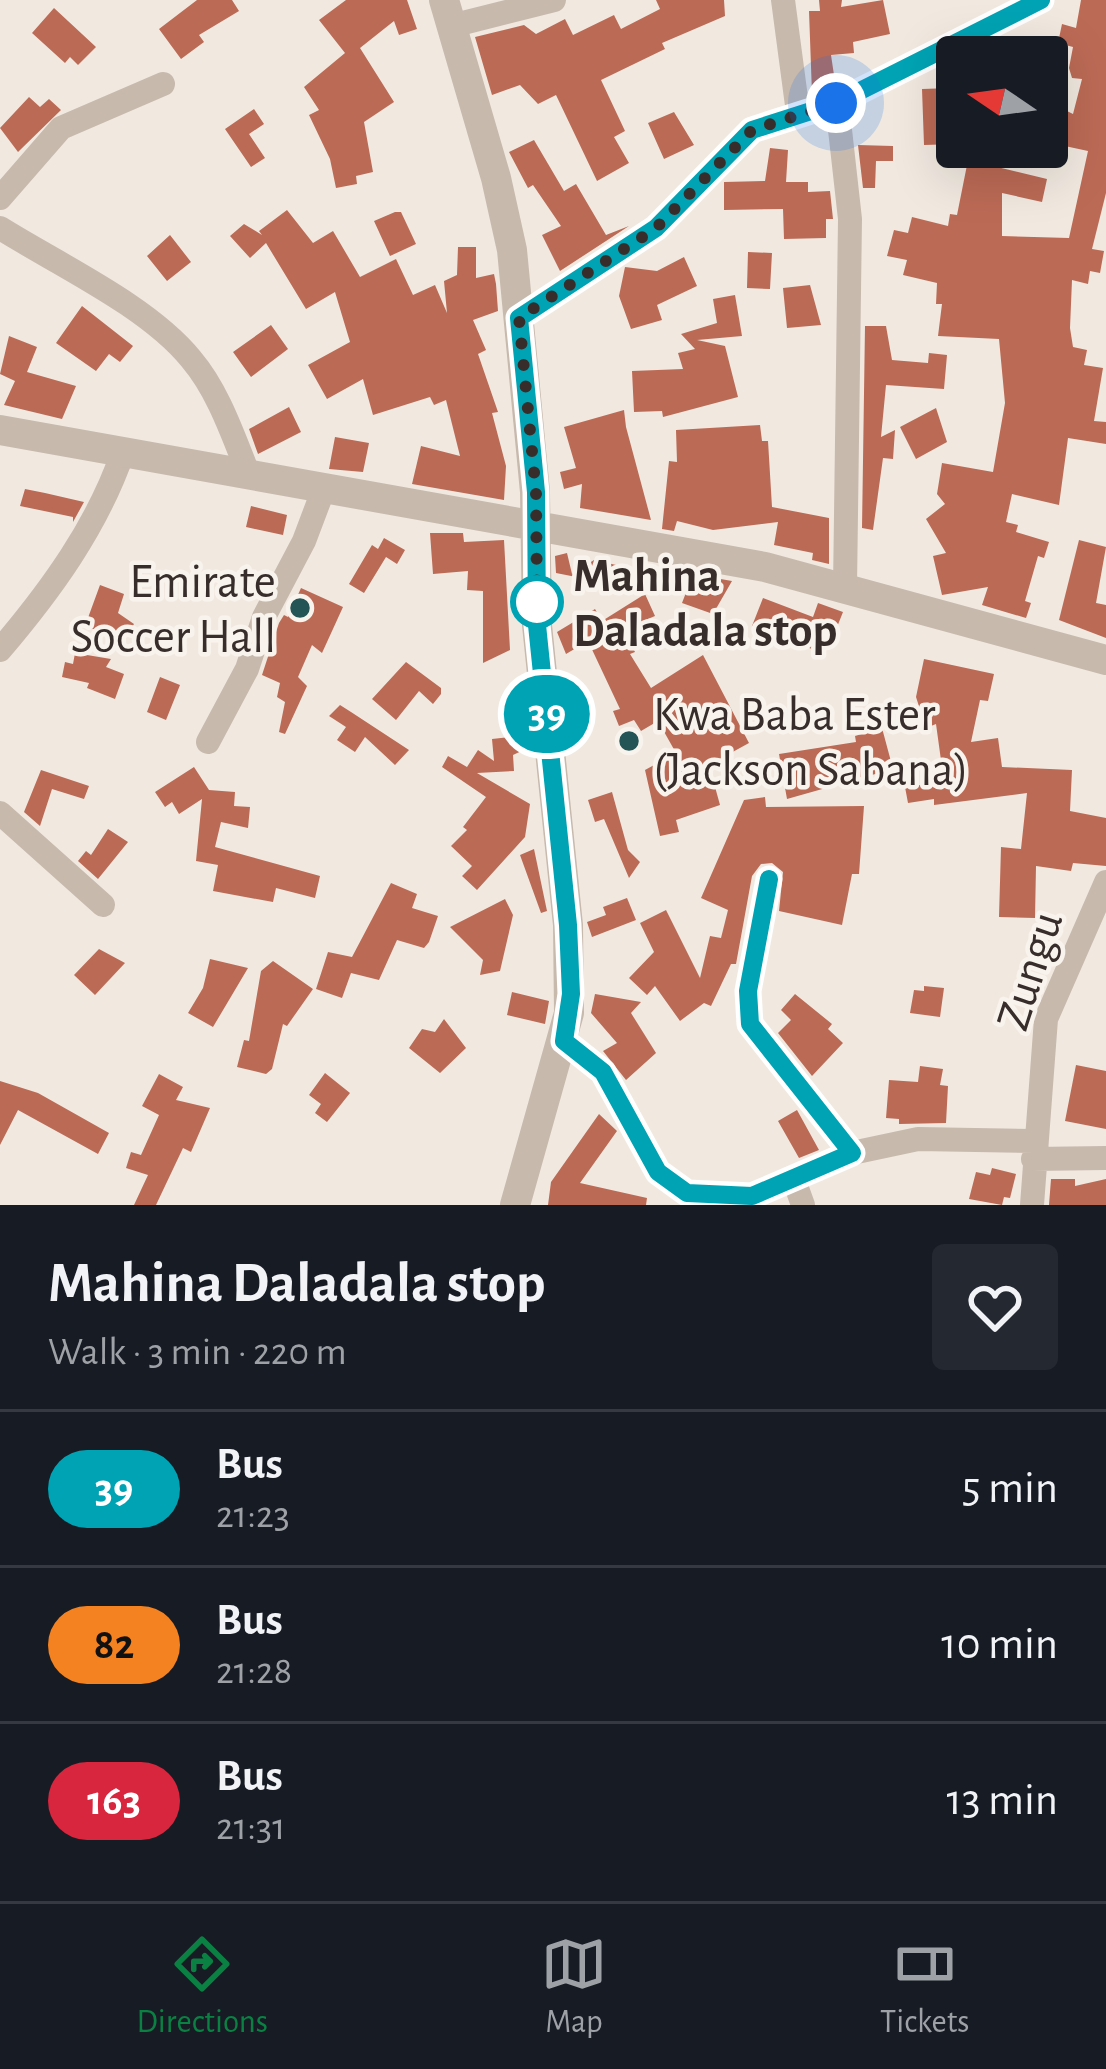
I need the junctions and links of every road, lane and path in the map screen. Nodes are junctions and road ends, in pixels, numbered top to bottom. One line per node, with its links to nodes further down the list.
1 (554, 0): 4 (street)
2 (783, 0): 7 (street)
3 (1041, 0): 6 (street)
4 (448, 13): 10 (street)
5 (163, 83): 8 (street)
6 (836, 103): 7 (street); 16 (street)
7 (798, 113): 10 (street)
8 (0, 198)
9 (0, 228): 13 (street)
10 (519, 318): 15 (street)
11 (0, 430): 12 (street)
12 (123, 452): 13 (street); 17 (street)
13 (249, 475): 14 (street)
14 (324, 488): 15 (street); 19 (street)
15 (535, 528): 16 (street); 24 (street)
16 (845, 588): 18 (street)
17 (0, 650)
18 (1106, 660)
19 (208, 742)
20 (0, 813): 23 (street)
21 (769, 879): 26 (street)
22 (1106, 881): 25 (street, Zungu)
23 (103, 905)
24 (564, 1041): 28 (street); 29 (street)
25 (1034, 1150): 26 (street); 27 (street); 31 (street, Zungu)
26 (852, 1153): 28 (street)
27 (1106, 1158)
28 (794, 1180): 30 (street)
29 (515, 1205)
30 (803, 1205)
31 (1032, 1205)

